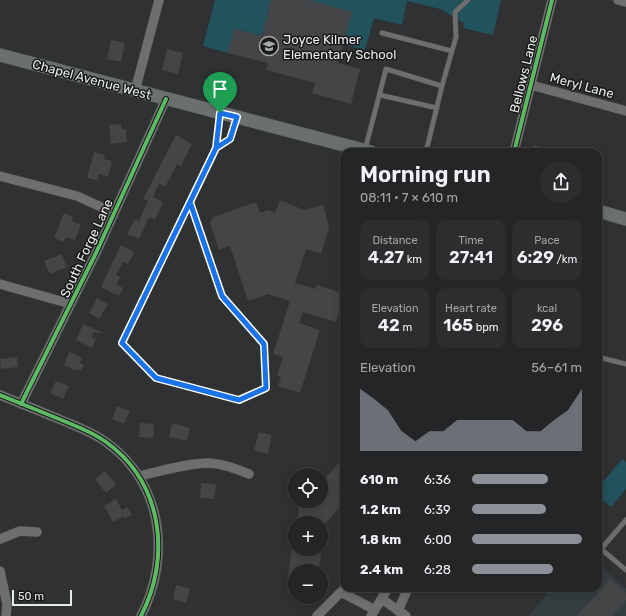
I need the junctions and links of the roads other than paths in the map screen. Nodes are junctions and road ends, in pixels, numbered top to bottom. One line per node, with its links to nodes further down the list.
1 (159, 0): 11 (street)
2 (468, 0): 7 (lane)
3 (552, 0): 9 (street, Bellows Lane)
4 (618, 0): 5 (street)
5 (626, 2)
6 (382, 33): 7 (lane)
7 (452, 51): 10 (lane)
8 (0, 55): 11 (main road, Chapel Avenue West)
9 (531, 85): 15 (street, Meryl Lane); 22 (street, Bellows Lane)
10 (442, 86): 12 (lane); 14 (lane)
11 (135, 91): 13 (main road, Chapel Avenue West)
12 (380, 95): 14 (lane); 20 (lane)
13 (166, 99): 16 (main road, Chapel Avenue West); 26 (street, South Forge Lane)
14 (437, 108): 21 (lane)
15 (626, 111)
16 (220, 113): 17 (main road, Chapel Avenue West); 18 (lane)
17 (237, 117): 18 (lane); 19 (main road, Chapel Avenue West)
18 (216, 148): 24 (lane)
19 (356, 148)
20 (369, 148)
21 (427, 148)
22 (515, 148)
23 (0, 176): 26 (street)
24 (190, 202): 24 (lane)
25 (602, 212): 27 (main road)
26 (114, 213): 29 (street, South Forge Lane)
27 (626, 219)
28 (0, 284): 29 (street)
29 (71, 304): 33 (street, South Forge Lane)
30 (602, 358): 31 (lane)
31 (626, 364)
32 (0, 395): 33 (street)
33 (21, 404): 35 (street)
34 (250, 474): 35 (street)
35 (139, 476): 49 (street)
36 (626, 520): 40 (lane)
37 (37, 532): 38 (street)
38 (0, 539)
39 (0, 570): 48 (street)
40 (626, 570)
41 (341, 592): 50 (street)
42 (346, 592): 46 (street)
43 (386, 592): 45 (street)
44 (407, 592): 47 (street)
45 (382, 600): 46 (street); 47 (street)
46 (373, 613)
47 (402, 613)
48 (6, 616)
49 (141, 616)
50 (317, 616)

